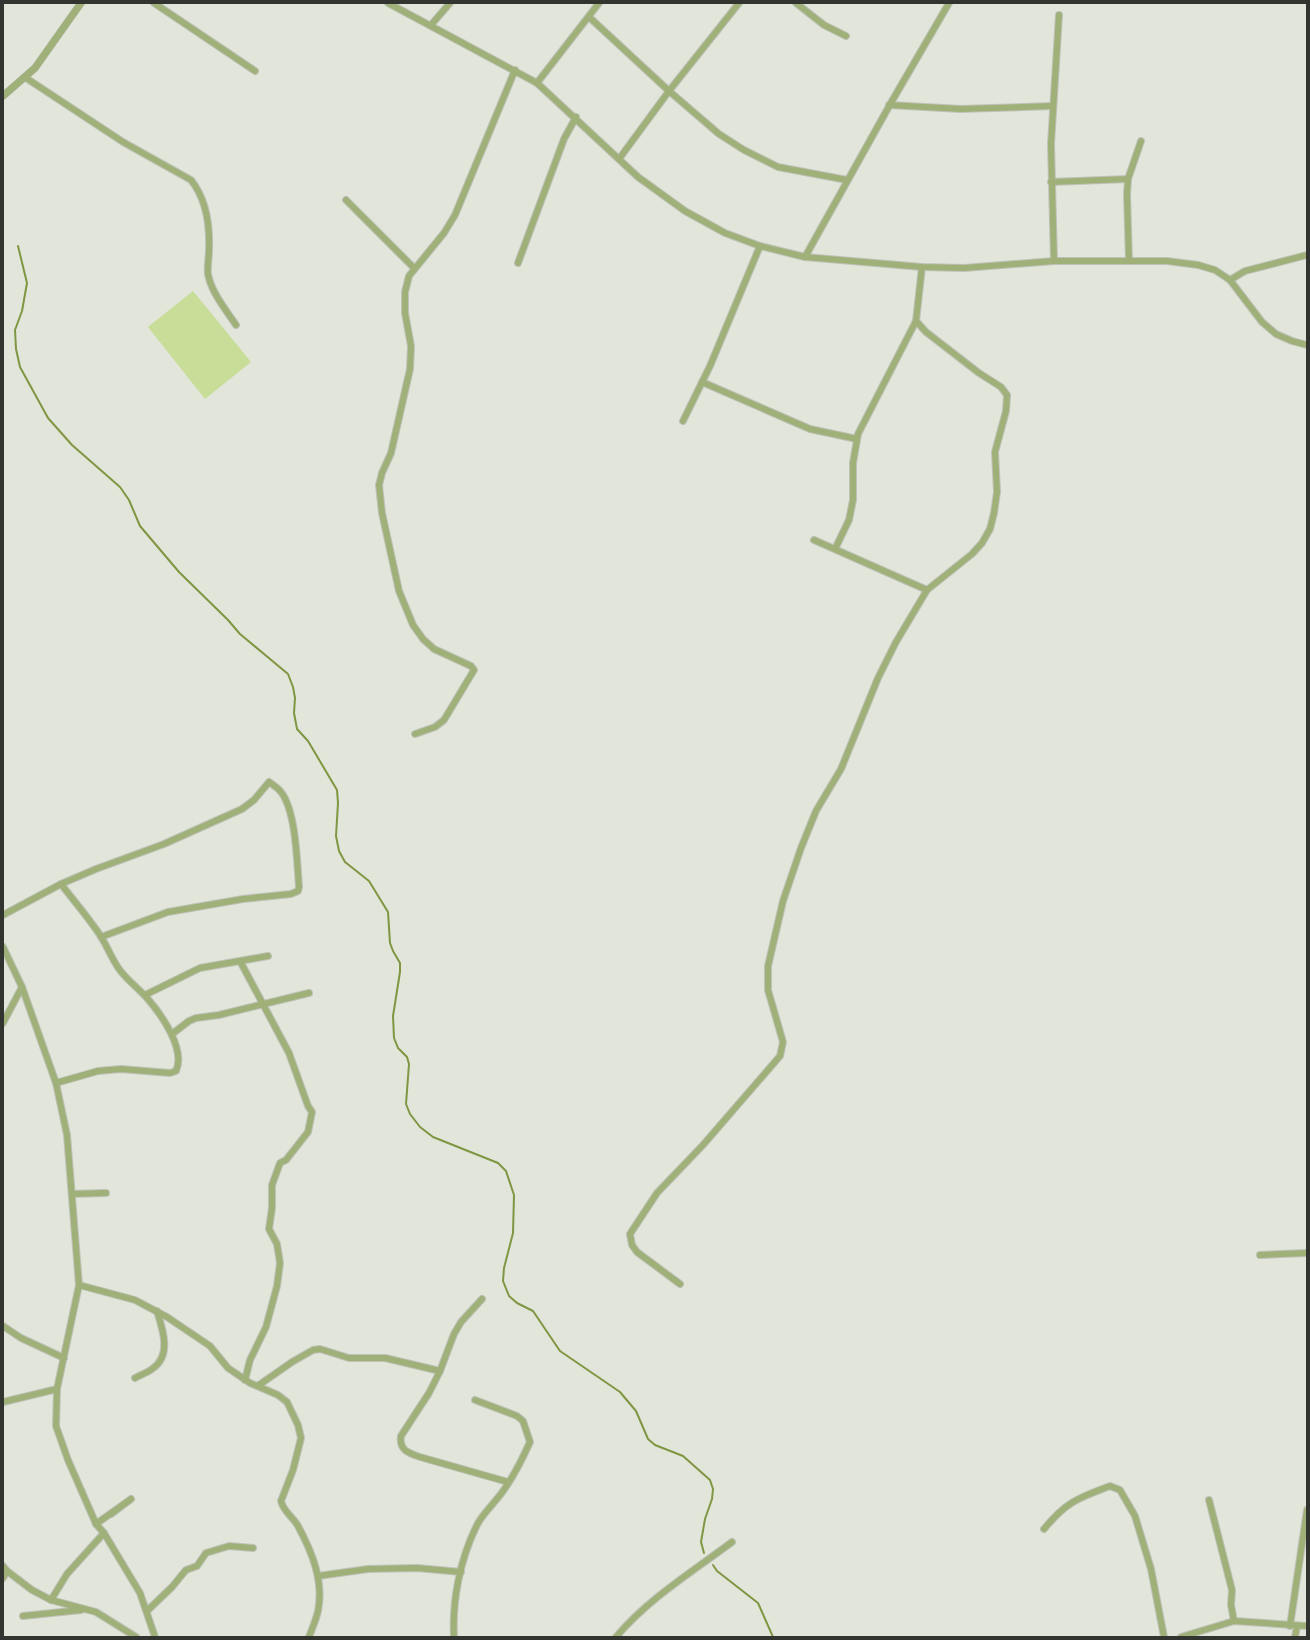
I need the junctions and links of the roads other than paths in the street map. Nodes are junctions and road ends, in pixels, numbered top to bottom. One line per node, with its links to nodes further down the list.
1 (81, 3): 15 (street)
2 (154, 3): 14 (street)
3 (388, 3): 11 (street)
4 (450, 3): 11 (street)
5 (600, 3): 10 (street)
6 (739, 3): 17 (street)
7 (796, 3): 12 (street)
8 (949, 3): 19 (street)
9 (1059, 15): 20 (street)
10 (589, 17): 16 (street); 17 (street)
11 (431, 25): 13 (street)
12 (846, 36)
13 (515, 70): 16 (street); 35 (street)
14 (255, 71)
15 (26, 78): 18 (street); 38 (street)
16 (538, 83): 21 (street)
17 (669, 91): 23 (street); 25 (street)
18 (3, 96)
19 (889, 105): 20 (street); 25 (street)
20 (1053, 106): 26 (street)
21 (576, 117): 23 (street); 33 (street)
22 (1141, 141): 24 (street)
23 (619, 159): 28 (street)
24 (1128, 179): 26 (street); 32 (street)
25 (847, 180): 30 (street)
26 (1051, 182): 31 (street)
27 (346, 200): 35 (street)
28 (760, 246): 30 (street); 40 (street)
29 (1307, 255): 36 (street)
30 (805, 257): 34 (street)
31 (1054, 261): 32 (street); 34 (street)
32 (1129, 261): 36 (street)
33 (518, 263)
34 (922, 267): 37 (street)
35 (414, 268): 46 (street)
36 (1230, 280): 39 (street)
37 (916, 321): 42 (street); 45 (street)
38 (236, 325)
39 (1307, 345)
40 (702, 382): 41 (street); 42 (street)
41 (683, 421)
42 (857, 439): 44 (street)
43 (814, 540): 44 (street)
44 (835, 549): 45 (street)
45 (928, 590): 64 (street)
46 (415, 734)
47 (61, 884): 48 (street); 49 (street); 49 (street)
48 (3, 915)
49 (101, 937): 55 (street)
50 (4, 951): 53 (street)
51 (268, 956): 52 (street)
52 (240, 961): 55 (street); 56 (street)
53 (22, 987): 57 (street); 59 (street)
54 (309, 993): 56 (street)
55 (144, 995): 58 (street)
56 (263, 1004): 58 (street); 72 (street)
57 (3, 1023)
58 (172, 1034): 59 (street)
59 (56, 1083): 61 (street)
60 (106, 1193): 61 (street)
61 (72, 1194): 65 (street)
62 (1307, 1254): 63 (street)
63 (1260, 1255)
64 (680, 1284)
65 (79, 1285): 67 (street); 69 (street)
66 (482, 1299): 70 (street)
67 (157, 1311): 71 (street); 72 (street)
68 (3, 1326): 69 (street)
69 (64, 1358): 74 (street)
70 (440, 1371): 73 (street); 77 (street)
71 (135, 1378)
72 (245, 1380): 73 (street)
73 (259, 1386): 89 (street)
74 (57, 1389): 76 (street); 81 (street)
75 (475, 1400): 77 (street)
76 (3, 1402)
77 (508, 1482): 88 (street)
78 (1210, 1500): 95 (street)
79 (1307, 1510): 96 (street)
80 (111, 1514): 81 (street)
81 (96, 1524): 83 (street)
82 (1044, 1529): 103 (street)
83 (104, 1533): 91 (street); 93 (street)
84 (732, 1542): 102 (street)
85 (253, 1548): 93 (street)
86 (3, 1566): 87 (street)
87 (7, 1571): 90 (street); 91 (street)
88 (461, 1572): 89 (street); 101 (street)
89 (318, 1576): 100 (street)
90 (3, 1578)
91 (51, 1600): 92 (street)
92 (83, 1609): 94 (street); 98 (street)
93 (146, 1611): 99 (street)
94 (23, 1616)
95 (1234, 1622): 96 (street); 104 (street)
96 (1293, 1626): 97 (street); 105 (street)
97 (1307, 1626)
98 (136, 1637)
99 (155, 1637)
100 (309, 1637)
101 (454, 1637)
102 (616, 1637)
103 (1164, 1637)
104 (1181, 1637)
105 (1296, 1637)

